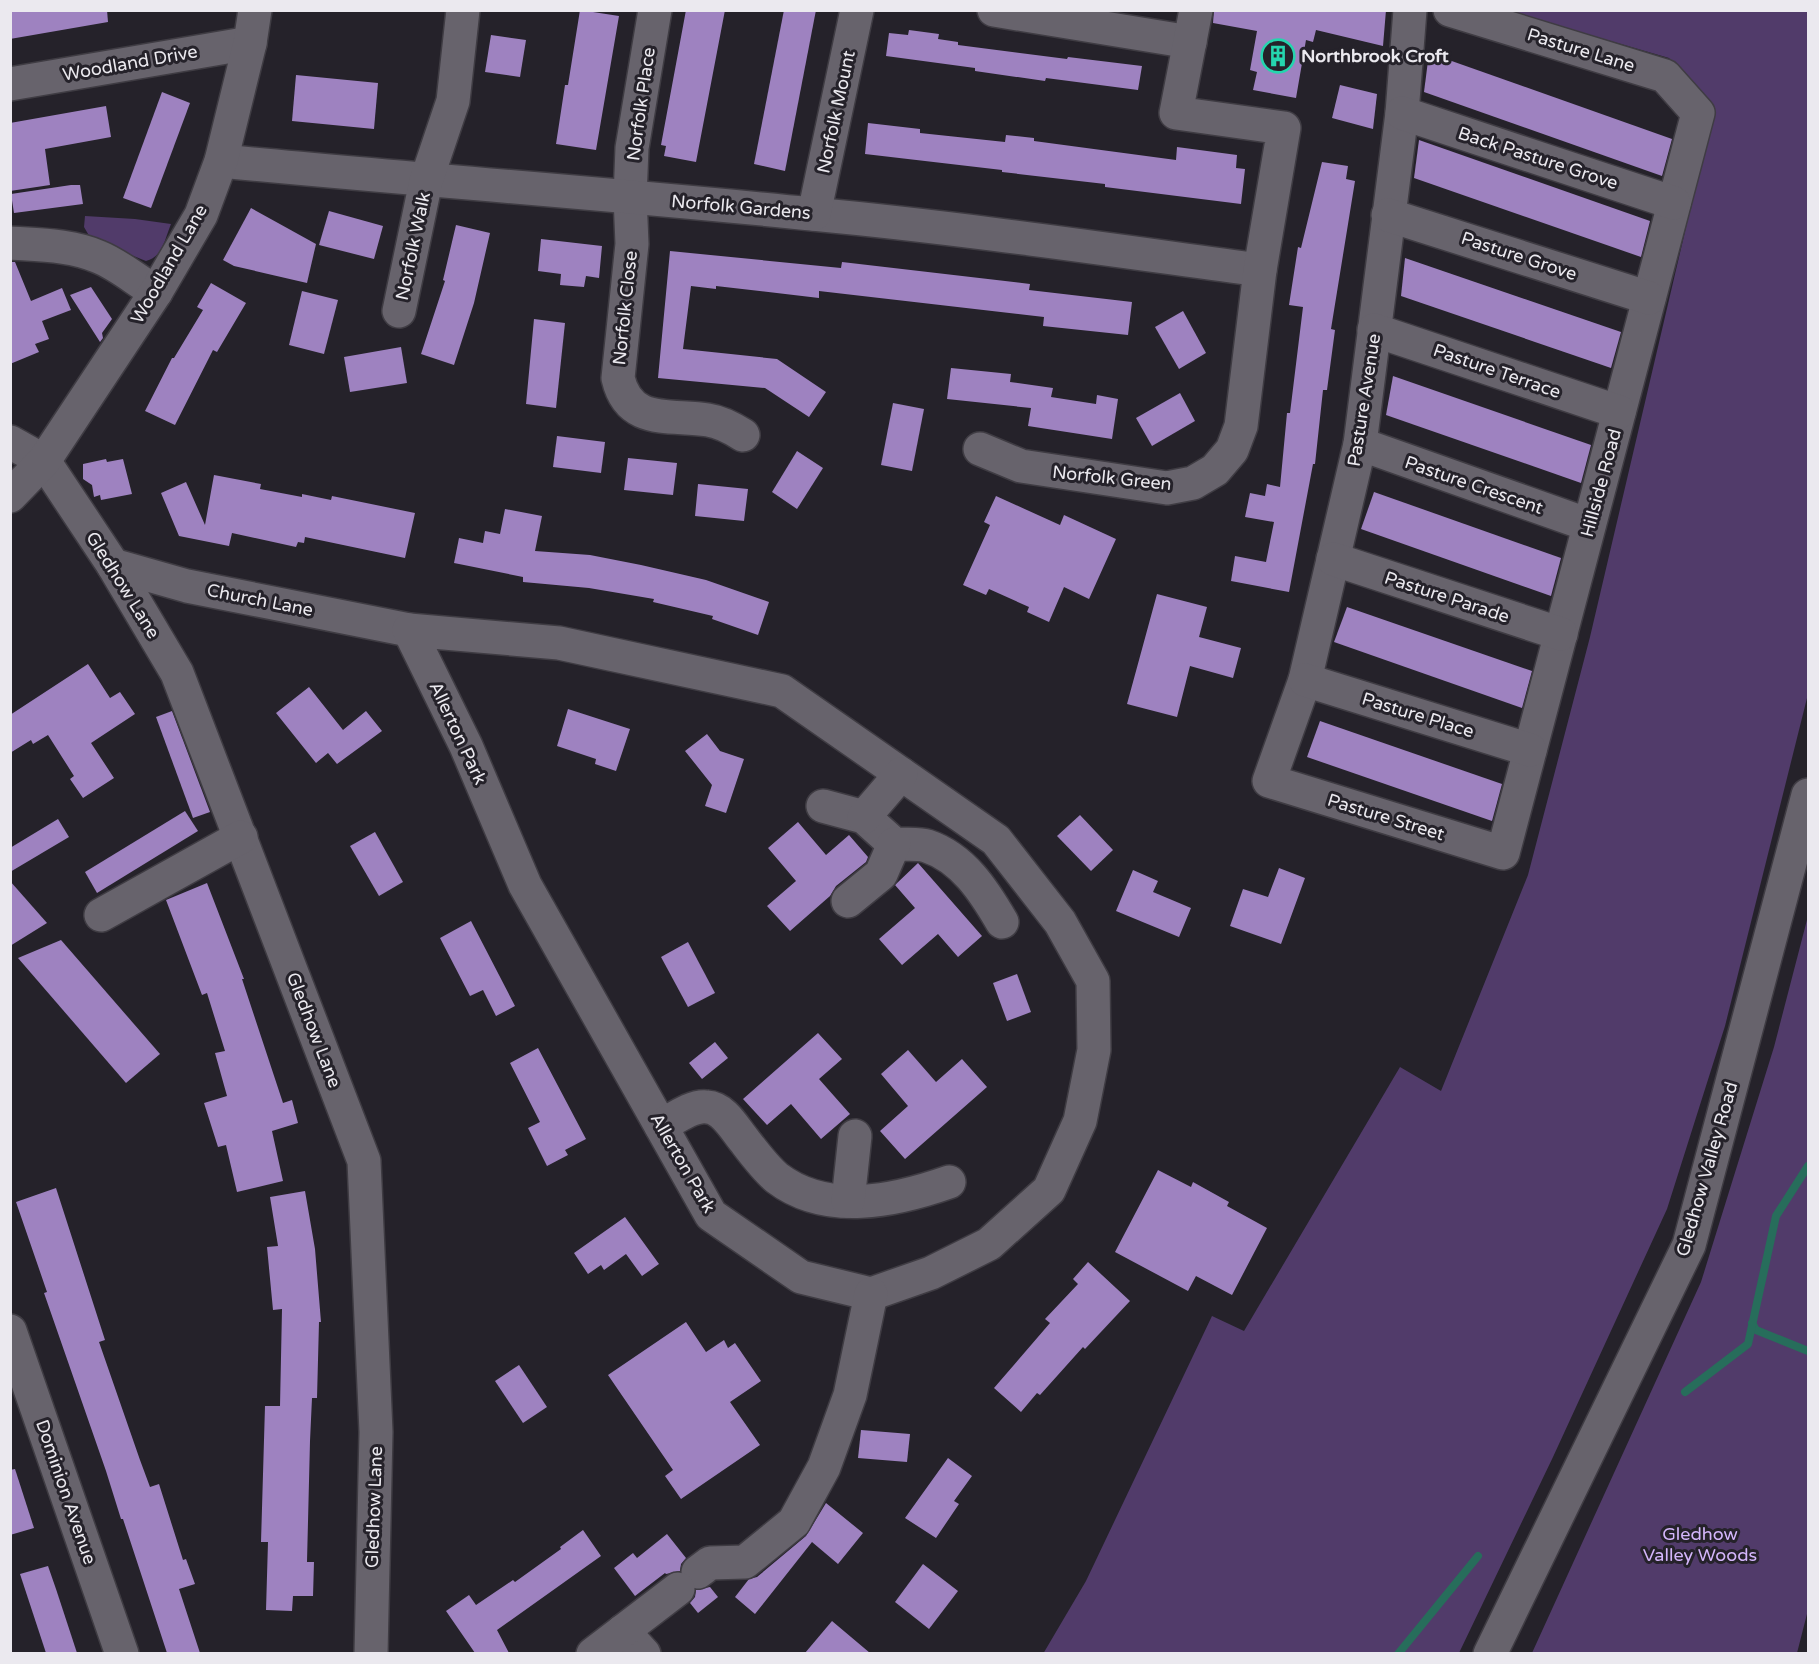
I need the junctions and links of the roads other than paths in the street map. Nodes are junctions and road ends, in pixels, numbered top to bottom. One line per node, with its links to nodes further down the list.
1 (255, 10): 10 (street, Woodland Lane)
2 (463, 10): 15 (street, Norfolk Walk)
3 (656, 10): 16 (street, Norfolk Place)
4 (857, 10): 18 (street, Norfolk Mount)
5 (994, 10): 9 (street)
6 (1196, 10): 9 (street)
7 (1410, 10): 12 (street, Pasture Avenue)
8 (1450, 10): 13 (street, Pasture Lane)
9 (1190, 42): 21 (street, Norfolk Green)
10 (250, 43): 11 (street, Woodland Drive); 14 (street, Woodland Lane)
11 (10, 84)
12 (1402, 113): 17 (street, Back Pasture Grove); 19 (street, Pasture Avenue)
13 (1698, 113): 17 (street, Hillside Road)
14 (221, 161): 15 (street, Norfolk Gardens); 22 (street, Woodland Lane)
15 (426, 181): 16 (street, Norfolk Gardens); 24 (street, Norfolk Walk)
16 (630, 197): 18 (street, Norfolk Gardens); 27 (street, Norfolk Close)
17 (1674, 203): 23 (street, Hillside Road)
18 (814, 214): 21 (street, Norfolk Gardens)
19 (1388, 215): 23 (street, Pasture Grove); 25 (street, Pasture Avenue)
20 (10, 243): 22 (street)
21 (1260, 270): 30 (street, Norfolk Green)
22 (156, 292): 31 (street, Woodland Lane)
23 (1649, 298): 26 (street, Hillside Road)
24 (399, 311)
25 (1374, 330): 26 (street, Pasture Terrace); 29 (street, Pasture Avenue)
26 (1619, 412): 33 (street, Hillside Road)
27 (743, 435)
28 (10, 441): 31 (street)
29 (1359, 444): 33 (street, Pasture Crescent); 34 (street, Pasture Avenue)
30 (980, 450)
31 (44, 461): 32 (street, Woodland Lane); 35 (street, Gledhow Lane)
32 (10, 496)
33 (1590, 525): 37 (street, Hillside Road)
34 (1333, 559): 37 (street, Pasture Parade); 38 (street, Pasture Avenue)
35 (112, 565): 36 (street, Church Lane); 45 (street, Gledhow Lane)
36 (409, 630): 40 (street); 51 (street, Allerton Park)
37 (1561, 634): 39 (street, Hillside Road)
38 (1305, 680): 39 (street, Pasture Place); 41 (street, Pasture Avenue)
39 (1530, 750): 47 (street, Hillside Road)
40 (902, 774): 44 (street); 55 (street)
41 (1269, 781): 47 (street, Pasture Street)
42 (1809, 795): 61 (street, Gledhow Valley Road)
43 (823, 806): 44 (street)
44 (864, 817): 46 (street)
45 (241, 837): 49 (street); 59 (street, Gledhow Lane)
46 (894, 844): 48 (street); 50 (street)
47 (1503, 853)
48 (848, 901)
49 (101, 915)
50 (1002, 922)
51 (661, 1126): 54 (street); 55 (street, Allerton Park)
52 (855, 1136): 54 (street)
53 (949, 1182): 54 (street)
54 (848, 1201)
55 (871, 1294): 57 (street)
56 (10, 1331): 58 (street, Dominion Avenue)
57 (634, 1642): 60 (street)
58 (122, 1653)
59 (371, 1653)
60 (593, 1653)
61 (1490, 1653)

